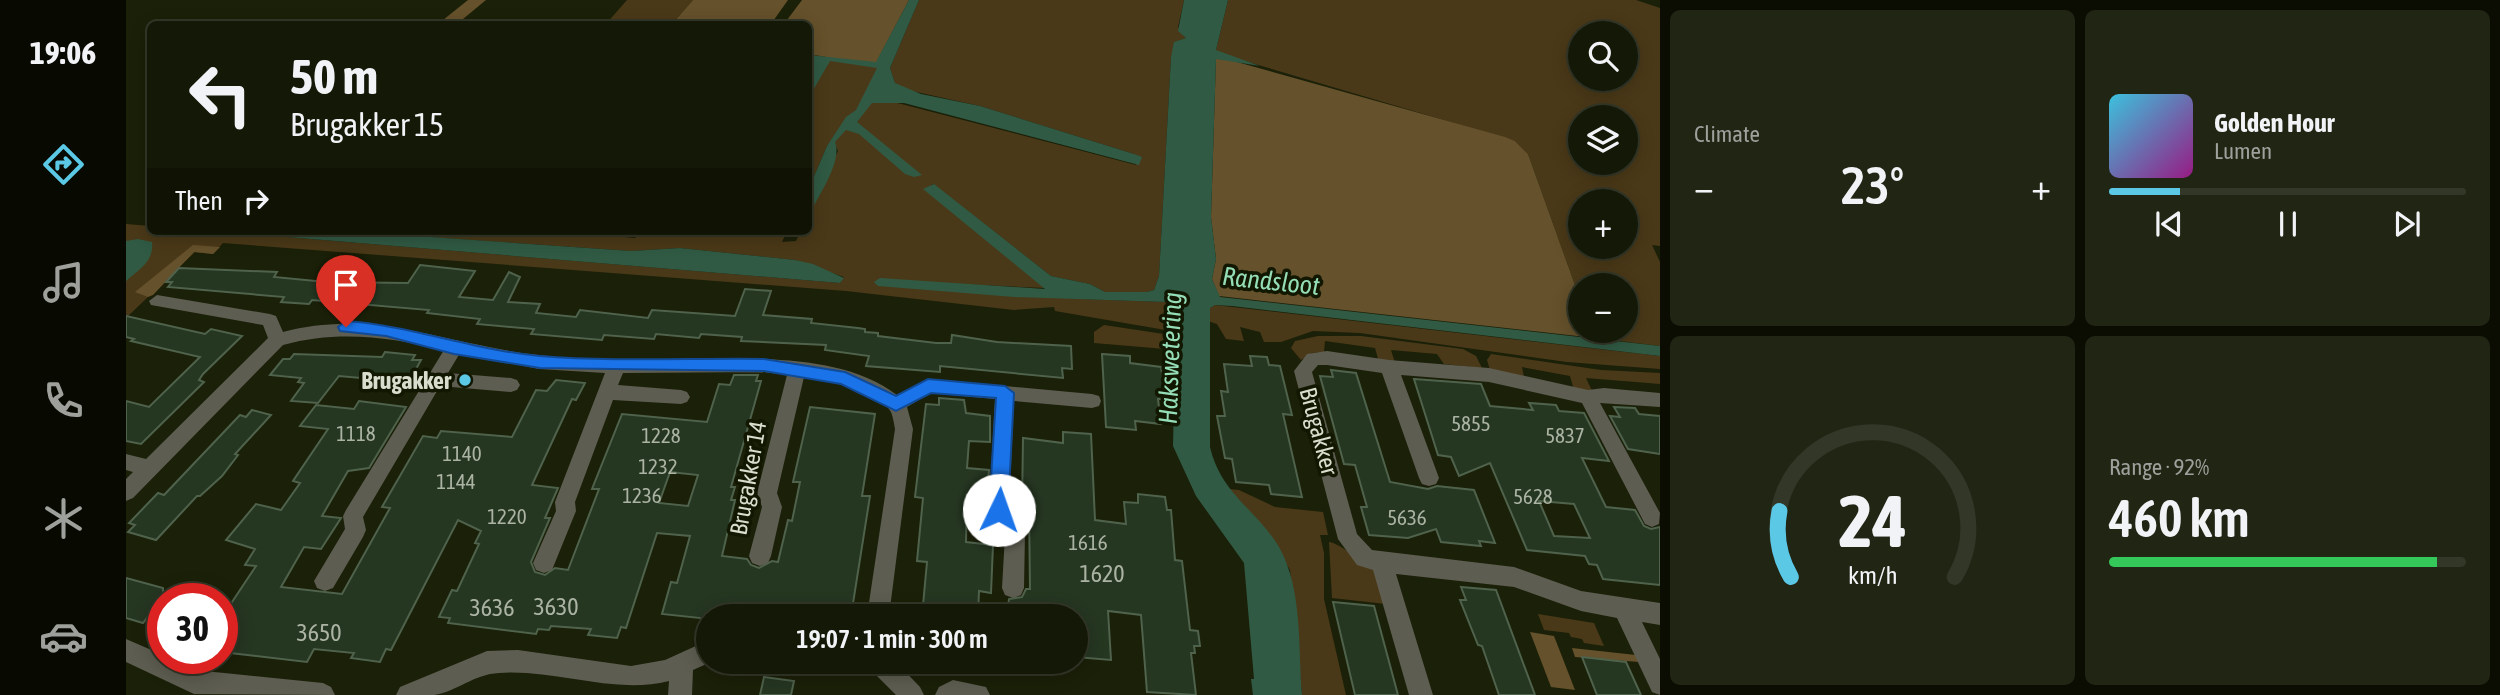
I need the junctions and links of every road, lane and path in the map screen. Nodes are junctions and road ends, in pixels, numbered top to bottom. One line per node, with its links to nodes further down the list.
1 (158, 301): 2 (street)
2 (277, 340): 3 (street); 17 (street)
3 (454, 348): 4 (street); 7 (street)
4 (617, 365): 6 (street); 9 (street)
5 (1389, 367): 12 (street, Brugakker); 18 (street); 23 (street, Brugakker)
6 (797, 369): 15 (street); 21 (street, Brugakker 14)
7 (435, 379): 8 (street); 24 (street)
8 (511, 386)
9 (609, 392): 11 (street); 22 (street)
10 (1005, 393): 14 (street); 15 (street); 25 (street)
11 (681, 397)
12 (1588, 397): 13 (street, Brugakker); 20 (street)
13 (1660, 400)
14 (1093, 401)
15 (896, 404): 26 (street)
16 (126, 462): 17 (street)
17 (150, 468): 19 (street)
18 (1429, 478)
19 (126, 492)
20 (1652, 518)
21 (760, 556)
22 (544, 563)
23 (1382, 563): 27 (street, Brugakker); 42 (street)
24 (325, 581)
25 (1013, 588)
26 (880, 604)
27 (1624, 608): 28 (street, Brugakker); 33 (street)
28 (1660, 614)
29 (126, 650): 34 (street)
30 (696, 658): 31 (street)
31 (682, 666): 35 (street); 38 (street)
32 (892, 674): 39 (street)
33 (1660, 684)
34 (190, 688): 36 (street)
35 (438, 689): 37 (street)
36 (323, 695)
37 (408, 695)
38 (680, 695)
39 (912, 695)
40 (947, 695): 41 (street)
41 (978, 695)
42 (1421, 695)

